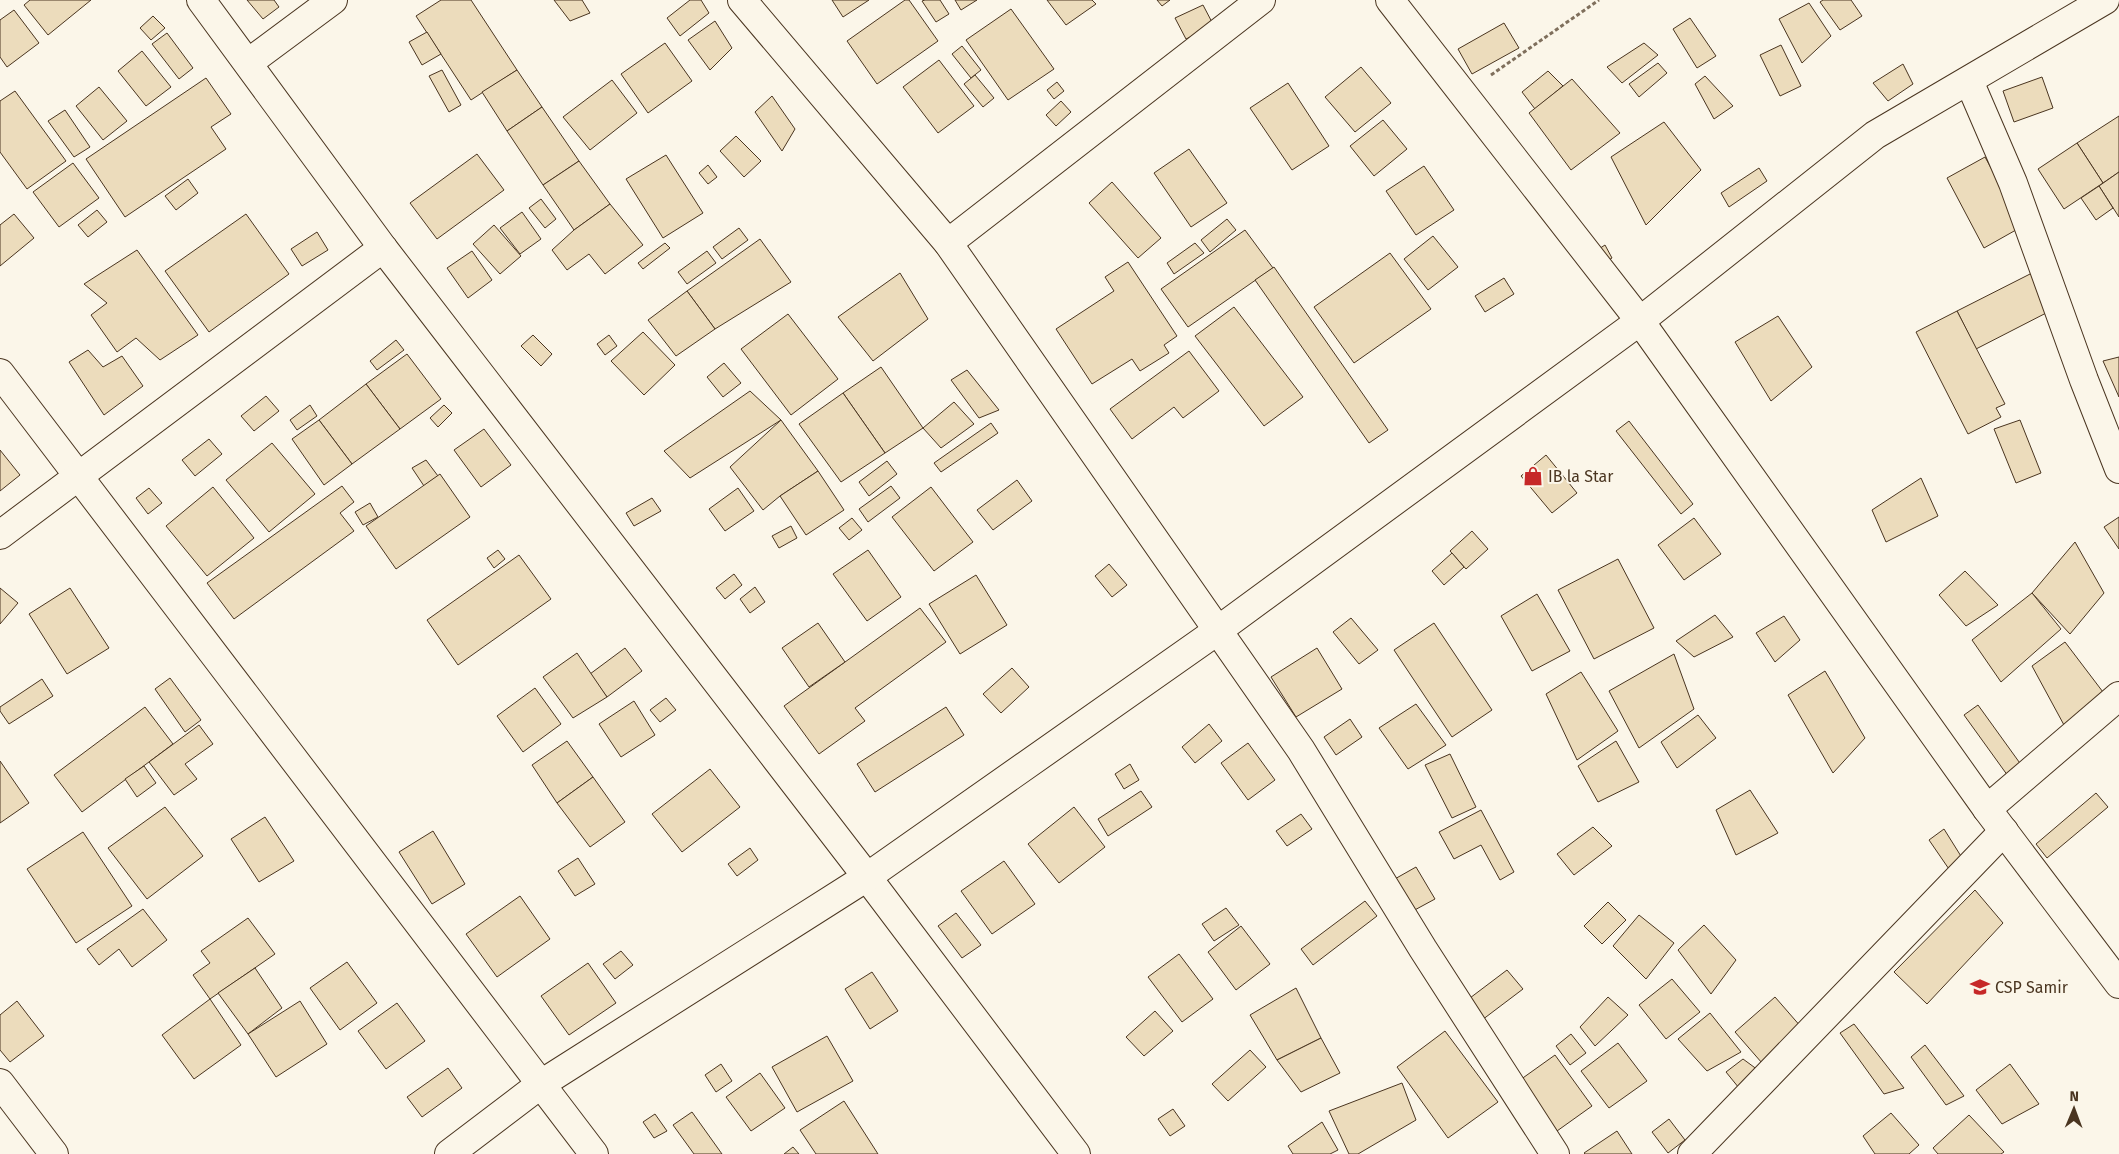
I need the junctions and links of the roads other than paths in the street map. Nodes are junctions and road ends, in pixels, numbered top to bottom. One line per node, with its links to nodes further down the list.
1 (201, 0): 7 (street)
2 (333, 0): 7 (street)
3 (742, 0): 9 (street)
4 (1261, 0): 9 (street)
5 (1390, 0): 11 (street)
6 (2105, 0): 8 (street)
7 (248, 63): 10 (street)
8 (1969, 80): 11 (street); 13 (street)
9 (948, 243): 16 (street)
10 (383, 248): 14 (street); 20 (street)
11 (1640, 321): 16 (street); 18 (street)
12 (0, 373): 14 (street)
13 (2119, 469)
14 (78, 477): 15 (street); 23 (street)
15 (0, 535)
16 (1217, 631): 20 (street); 28 (street)
17 (2119, 696): 18 (street)
18 (1987, 809): 19 (street)
19 (2004, 831): 21 (street); 29 (street)
20 (868, 878): 23 (street); 27 (street)
21 (2114, 970)
22 (0, 1082): 24 (street)
23 (541, 1084): 25 (street); 26 (street)
24 (54, 1154)
25 (448, 1154)
26 (594, 1154)
27 (1076, 1154)
28 (1555, 1154)
29 (1692, 1154)

